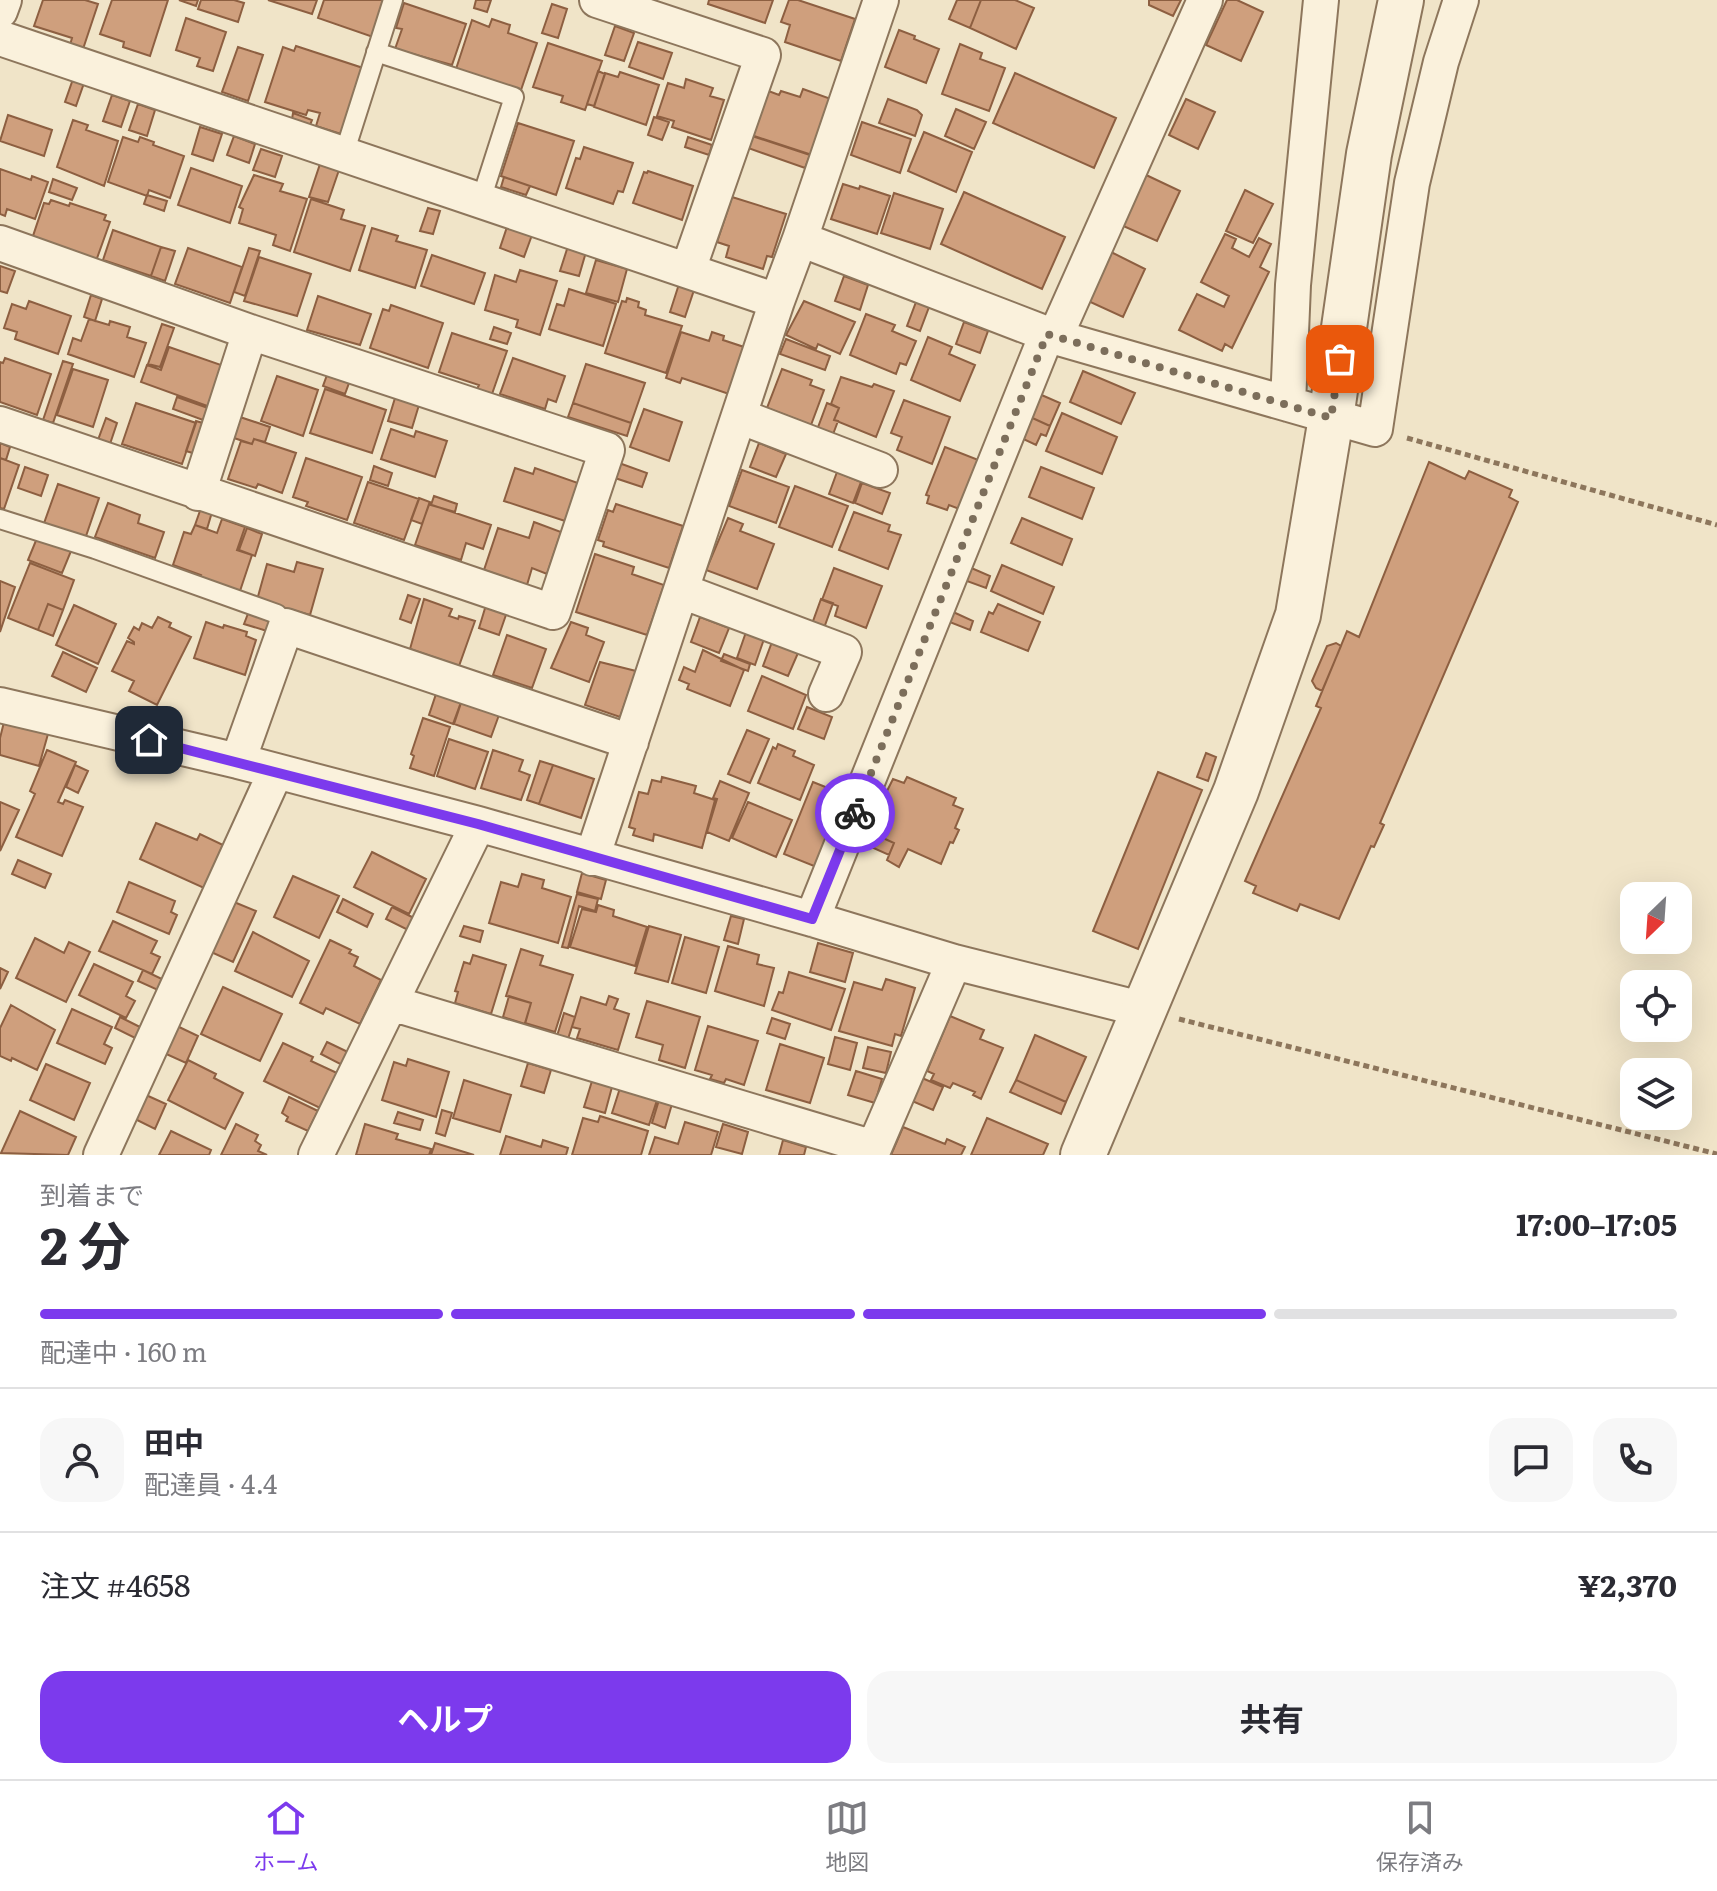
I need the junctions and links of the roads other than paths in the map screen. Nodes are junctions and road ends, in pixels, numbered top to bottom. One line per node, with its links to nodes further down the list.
1 (4, 0): 9 (street)
2 (393, 0): 11 (lane)
3 (597, 0): 16 (street)
4 (881, 0): 14 (street)
5 (1205, 0): 19 (street)
6 (1321, 0): 20 (street)
7 (1401, 0): 22 (street)
8 (1461, 0): 22 (street)
9 (0, 11)
10 (0, 38): 12 (street)
11 (376, 52): 12 (lane); 13 (lane)
12 (344, 154): 13 (street)
13 (481, 200): 16 (street)
14 (800, 239): 17 (street); 19 (street)
15 (0, 243): 18 (street)
16 (688, 270): 17 (street)
17 (777, 301): 21 (street)
18 (250, 332): 25 (street); 25 (street)
19 (1051, 335): 20 (street); 36 (street)
20 (1288, 404): 22 (street)
21 (739, 416): 24 (street); 27 (street)
22 (1331, 418): 39 (street)
23 (0, 424): 25 (street)
24 (880, 470)
25 (198, 493)
26 (0, 519): 28 (lane)
27 (682, 591): 29 (street); 31 (street)
28 (286, 626): 31 (street); 32 (street)
29 (826, 694)
30 (0, 705): 32 (street)
31 (631, 742): 35 (street)
32 (238, 761): 33 (street)
33 (276, 771): 34 (street); 41 (street)
34 (478, 824): 35 (street); 38 (street)
35 (592, 858): 36 (street)
36 (812, 919): 37 (street)
37 (954, 962): 39 (street); 40 (street)
38 (391, 1003): 40 (street); 42 (street)
39 (1145, 1010): 43 (street)
40 (872, 1152)
41 (101, 1155)
42 (316, 1155)
43 (1083, 1155)

